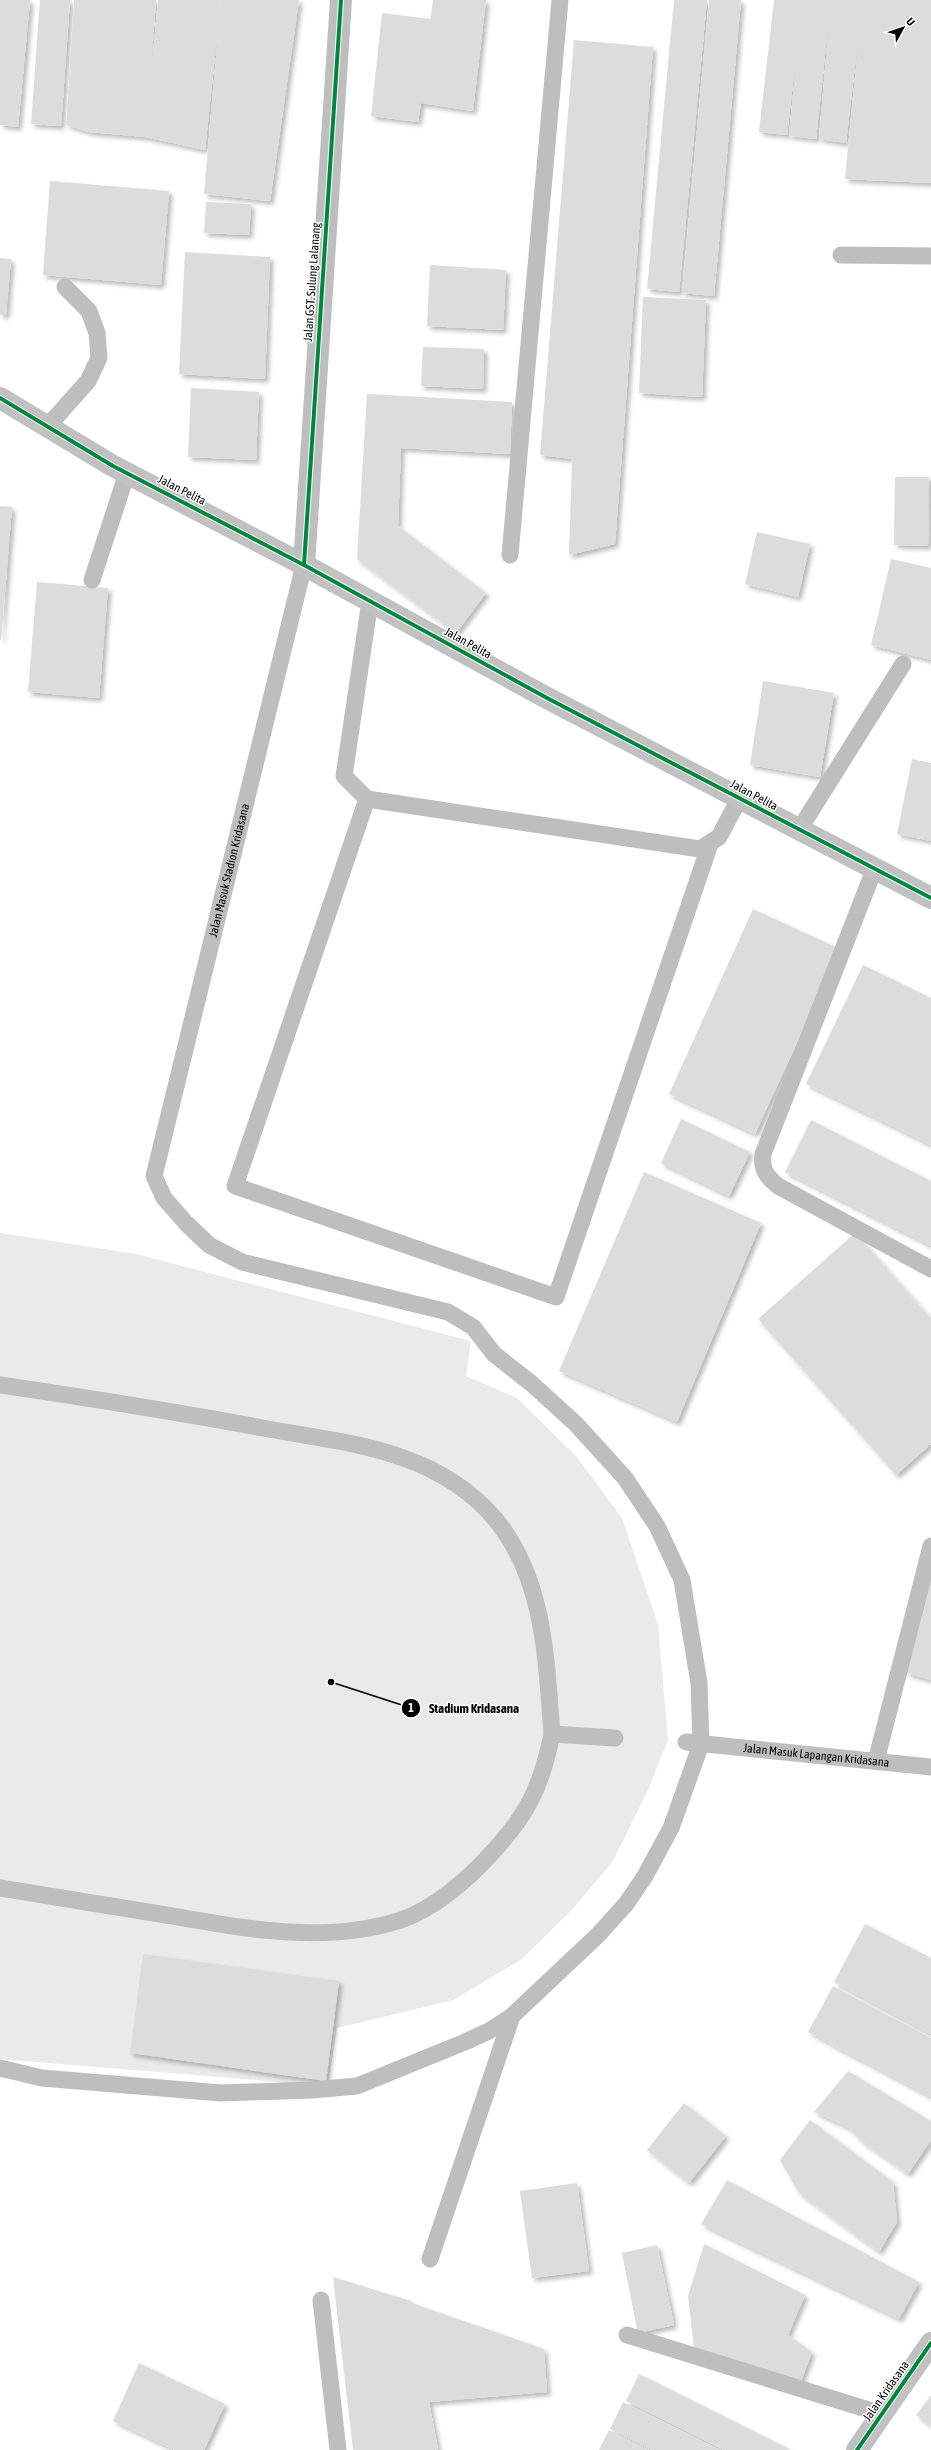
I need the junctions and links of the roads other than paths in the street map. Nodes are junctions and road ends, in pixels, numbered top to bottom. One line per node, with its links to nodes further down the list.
1 (341, 0): 10 (street, Jalan GST. Sulung Lalanang)
2 (560, 0): 9 (lane)
3 (841, 255): 4 (lane)
4 (931, 256)
5 (65, 287): 7 (lane)
6 (0, 398): 7 (street, Jalan Pelita)
7 (48, 426): 8 (street, Jalan Pelita)
8 (127, 473): 10 (street, Jalan Pelita); 11 (lane)
9 (510, 555)
10 (304, 565): 12 (street, Jalan Pelita); 25 (lane, Jalan Masuk Stadion Kridasana)
11 (92, 580)
12 (370, 601): 14 (lane); 15 (street, Jalan Pelita)
13 (903, 664): 16 (lane)
14 (367, 799): 17 (lane); 17 (lane)
15 (739, 799): 16 (street, Jalan Pelita); 17 (lane)
16 (799, 830): 18 (street, Jalan Pelita)
17 (710, 844)
18 (874, 870): 19 (street, Jalan Pelita); 20 (lane)
19 (931, 898)
20 (931, 1269)
21 (0, 1385): 23 (lane)
22 (931, 1546): 26 (lane)
23 (552, 1734): 24 (lane); 28 (lane)
24 (615, 1738)
25 (694, 1743): 26 (lane, Jalan Masuk Lapangan Kridasana); 29 (lane)
26 (876, 1762): 27 (lane, Jalan Masuk Lapangan Kridasana)
27 (931, 1767)
28 (0, 1888)
29 (512, 2016): 30 (lane); 31 (lane)
30 (0, 2068)
31 (430, 2259)
32 (321, 2300): 36 (lane)
33 (627, 2335): 35 (lane)
34 (931, 2343): 35 (street, Jalan Kridasana)
35 (882, 2414): 37 (street, Jalan Kridasana)
36 (338, 2450)
37 (856, 2450)

